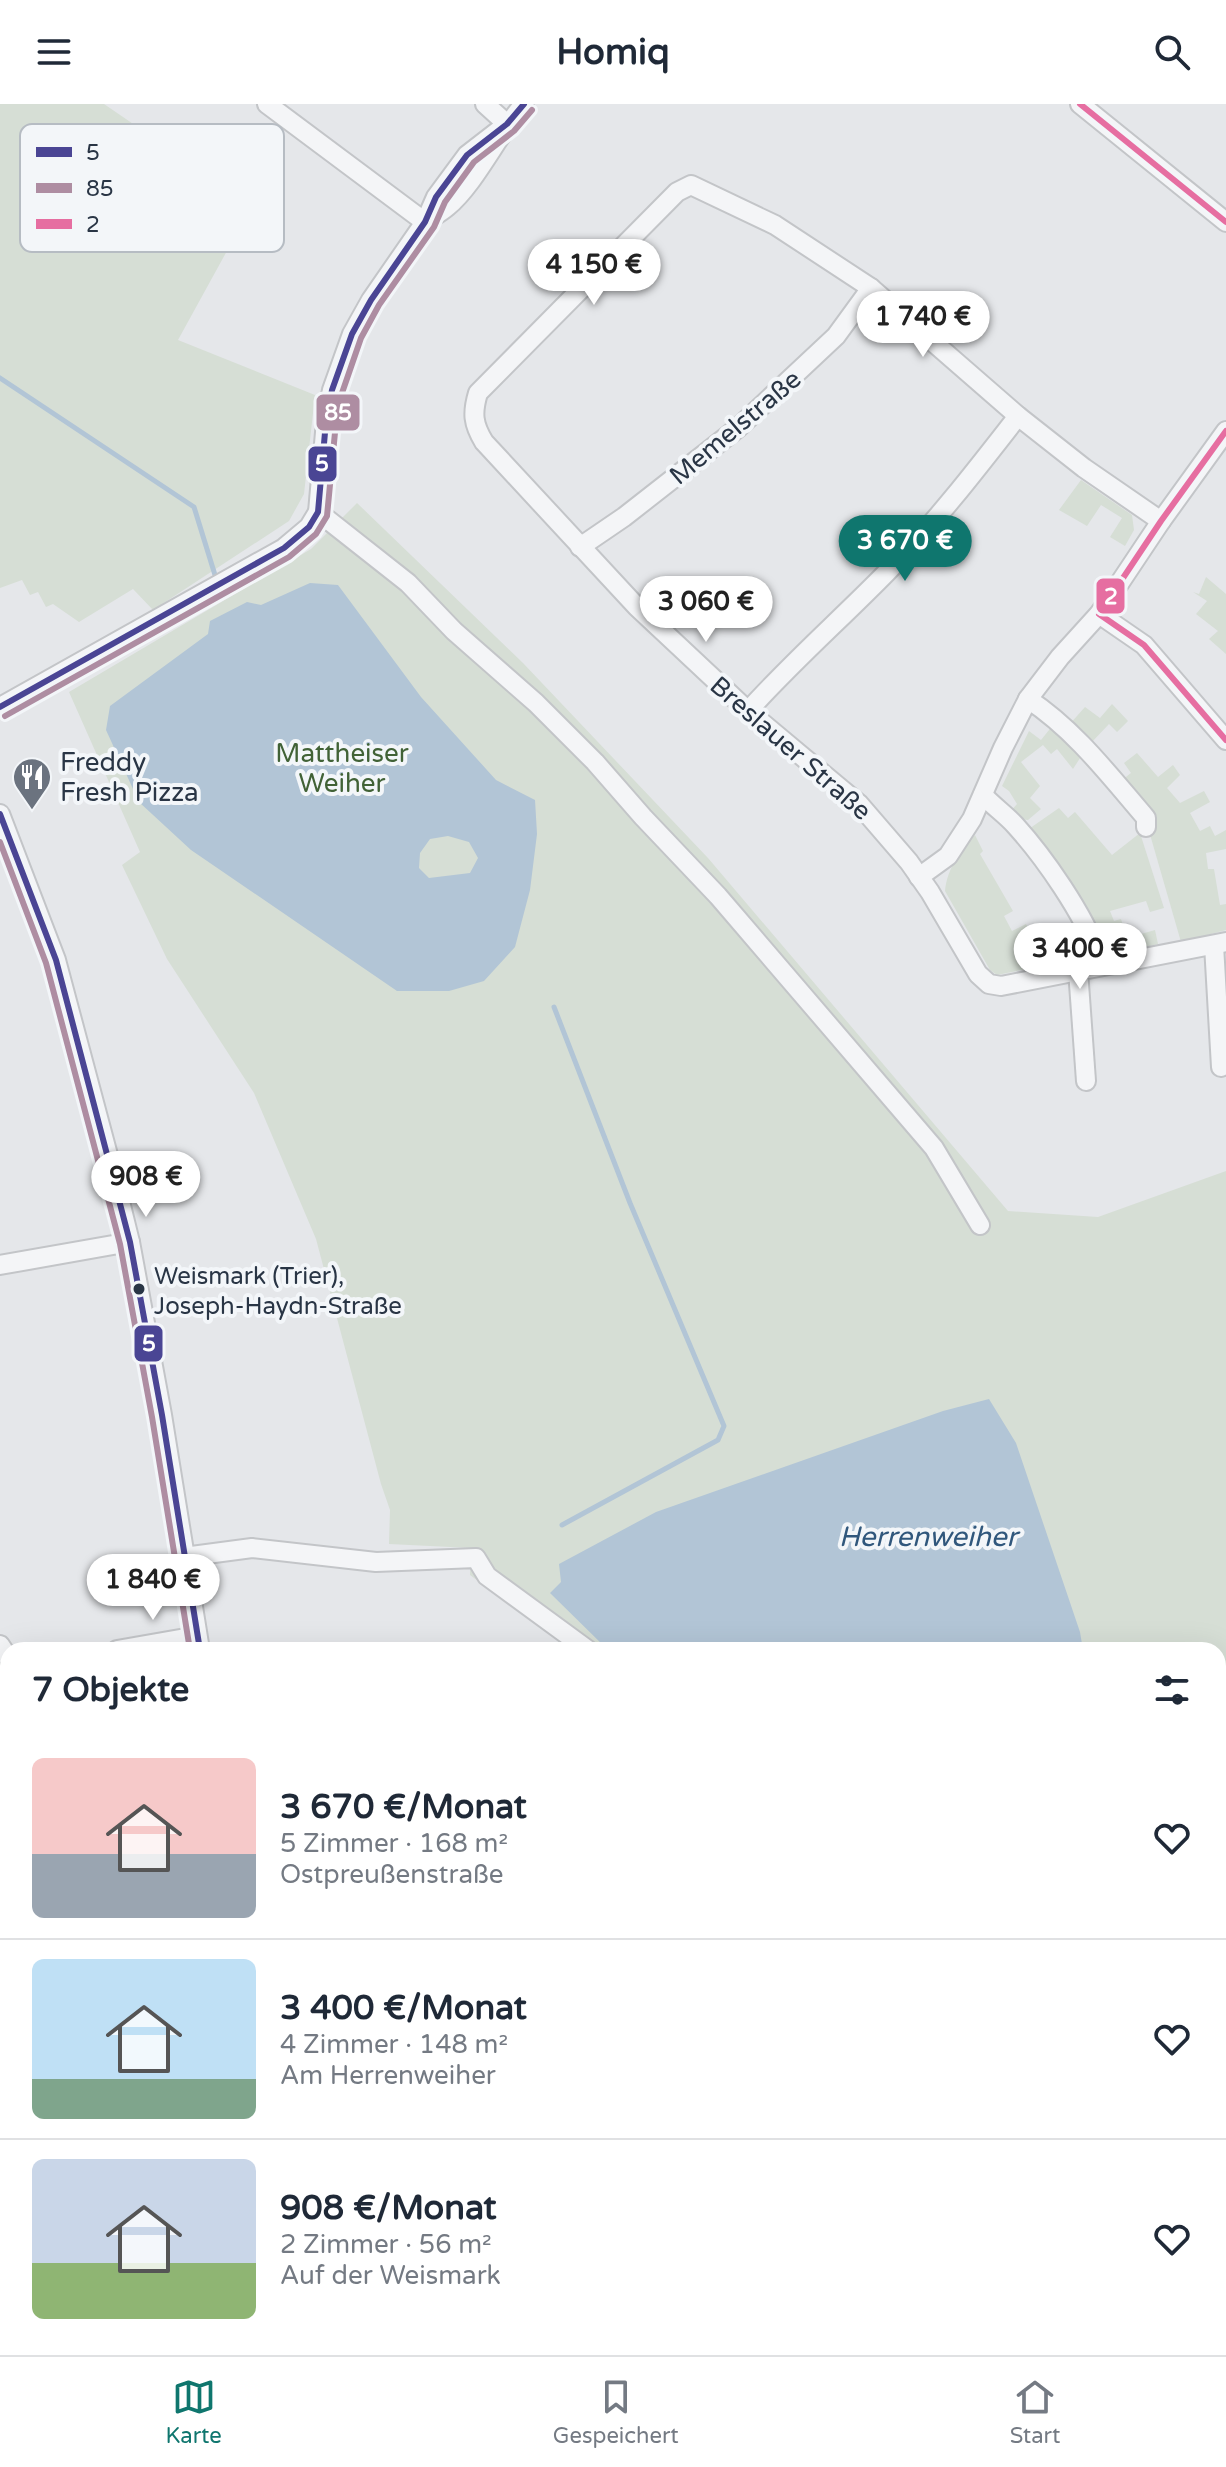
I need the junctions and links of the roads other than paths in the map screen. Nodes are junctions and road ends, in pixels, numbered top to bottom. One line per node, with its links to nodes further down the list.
1 (267, 104): 6 (street)
2 (485, 104): 5 (street)
3 (524, 104): 5 (street)
4 (1080, 104): 7 (street)
5 (507, 124): 6 (street)
6 (425, 222): 11 (street)
7 (1226, 222)
8 (871, 288): 9 (street); 13 (street, Memelstraße); 13 (street, Breslauer Straße)
9 (1018, 416): 12 (street); 17 (street)
10 (1226, 431): 12 (street)
11 (318, 512): 16 (street); 28 (street)
12 (1161, 521): 14 (street)
13 (580, 547): 17 (street, Breslauer Straße)
14 (1099, 614): 15 (street); 18 (street)
15 (1028, 699): 19 (street); 21 (street)
16 (0, 707)
17 (748, 711): 22 (street, Breslauer Straße)
18 (1226, 740)
19 (983, 795): 22 (street); 24 (street)
20 (0, 814): 29 (street)
21 (1146, 827)
22 (919, 877): 25 (street, Breslauer Straße)
23 (1220, 943): 25 (street); 26 (street)
24 (1098, 955)
25 (1078, 970): 27 (street)
26 (1221, 1067)
27 (1086, 1081)
28 (980, 1225)
29 (130, 1242): 30 (street); 31 (street)
30 (0, 1265)
31 (184, 1557): 32 (street); 33 (street)
32 (199, 1642)
33 (577, 1642)

